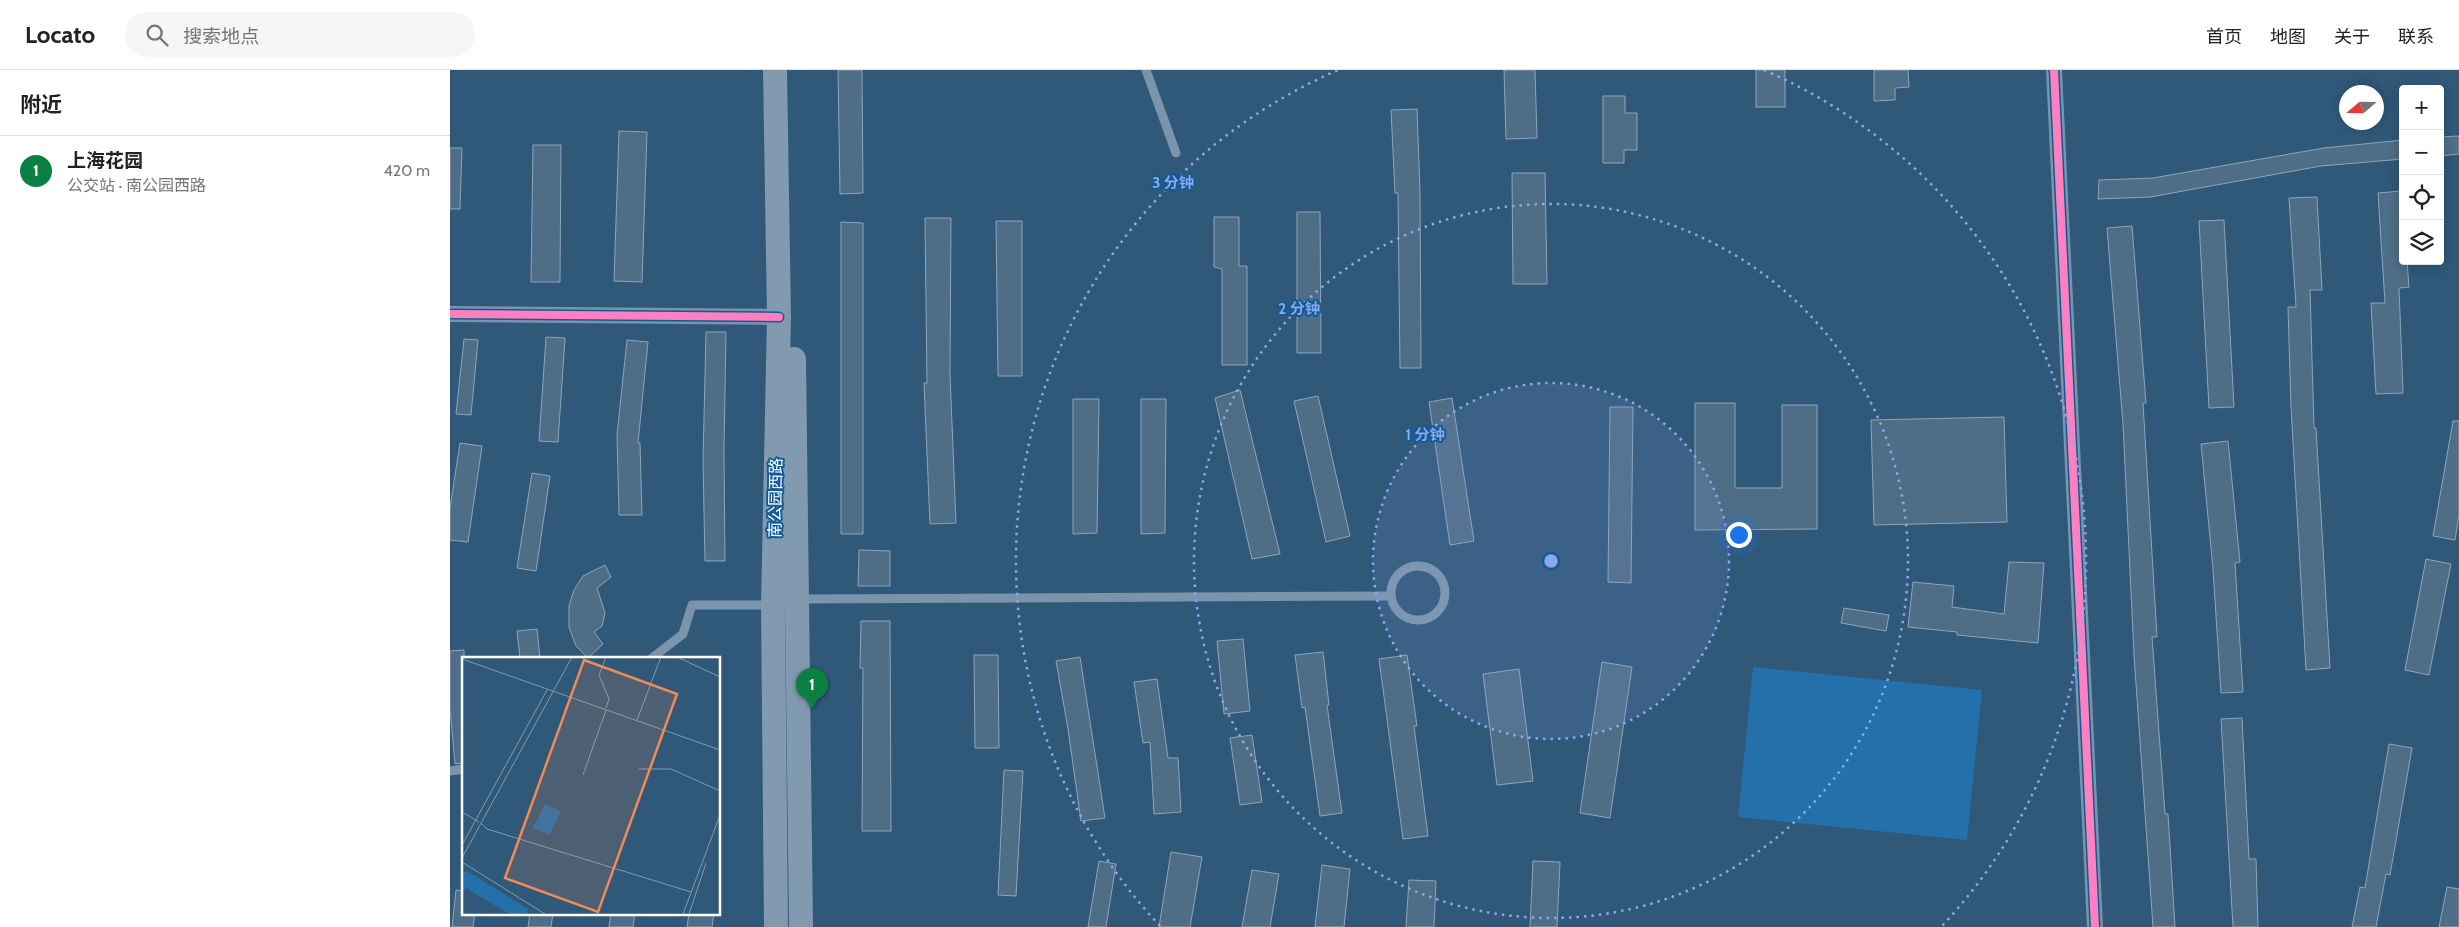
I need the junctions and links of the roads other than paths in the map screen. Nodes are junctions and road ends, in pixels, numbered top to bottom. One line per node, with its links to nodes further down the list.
1 (775, 70): 7 (main road, 南公园西路)
2 (791, 70): 9 (main road, 南公园西路)
3 (1146, 70): 5 (lane)
4 (2054, 70): 14 (street)
5 (1176, 153)
6 (450, 314): 7 (street)
7 (779, 317): 10 (main road, 南公园西路)
8 (1389, 596): 8 (lane); 9 (lane)
9 (796, 599): 13 (main road, 南公园西路)
10 (773, 605): 11 (lane); 12 (main road, 南公园西路)
11 (653, 657)
12 (776, 927)
13 (801, 927)
14 (2095, 927)

